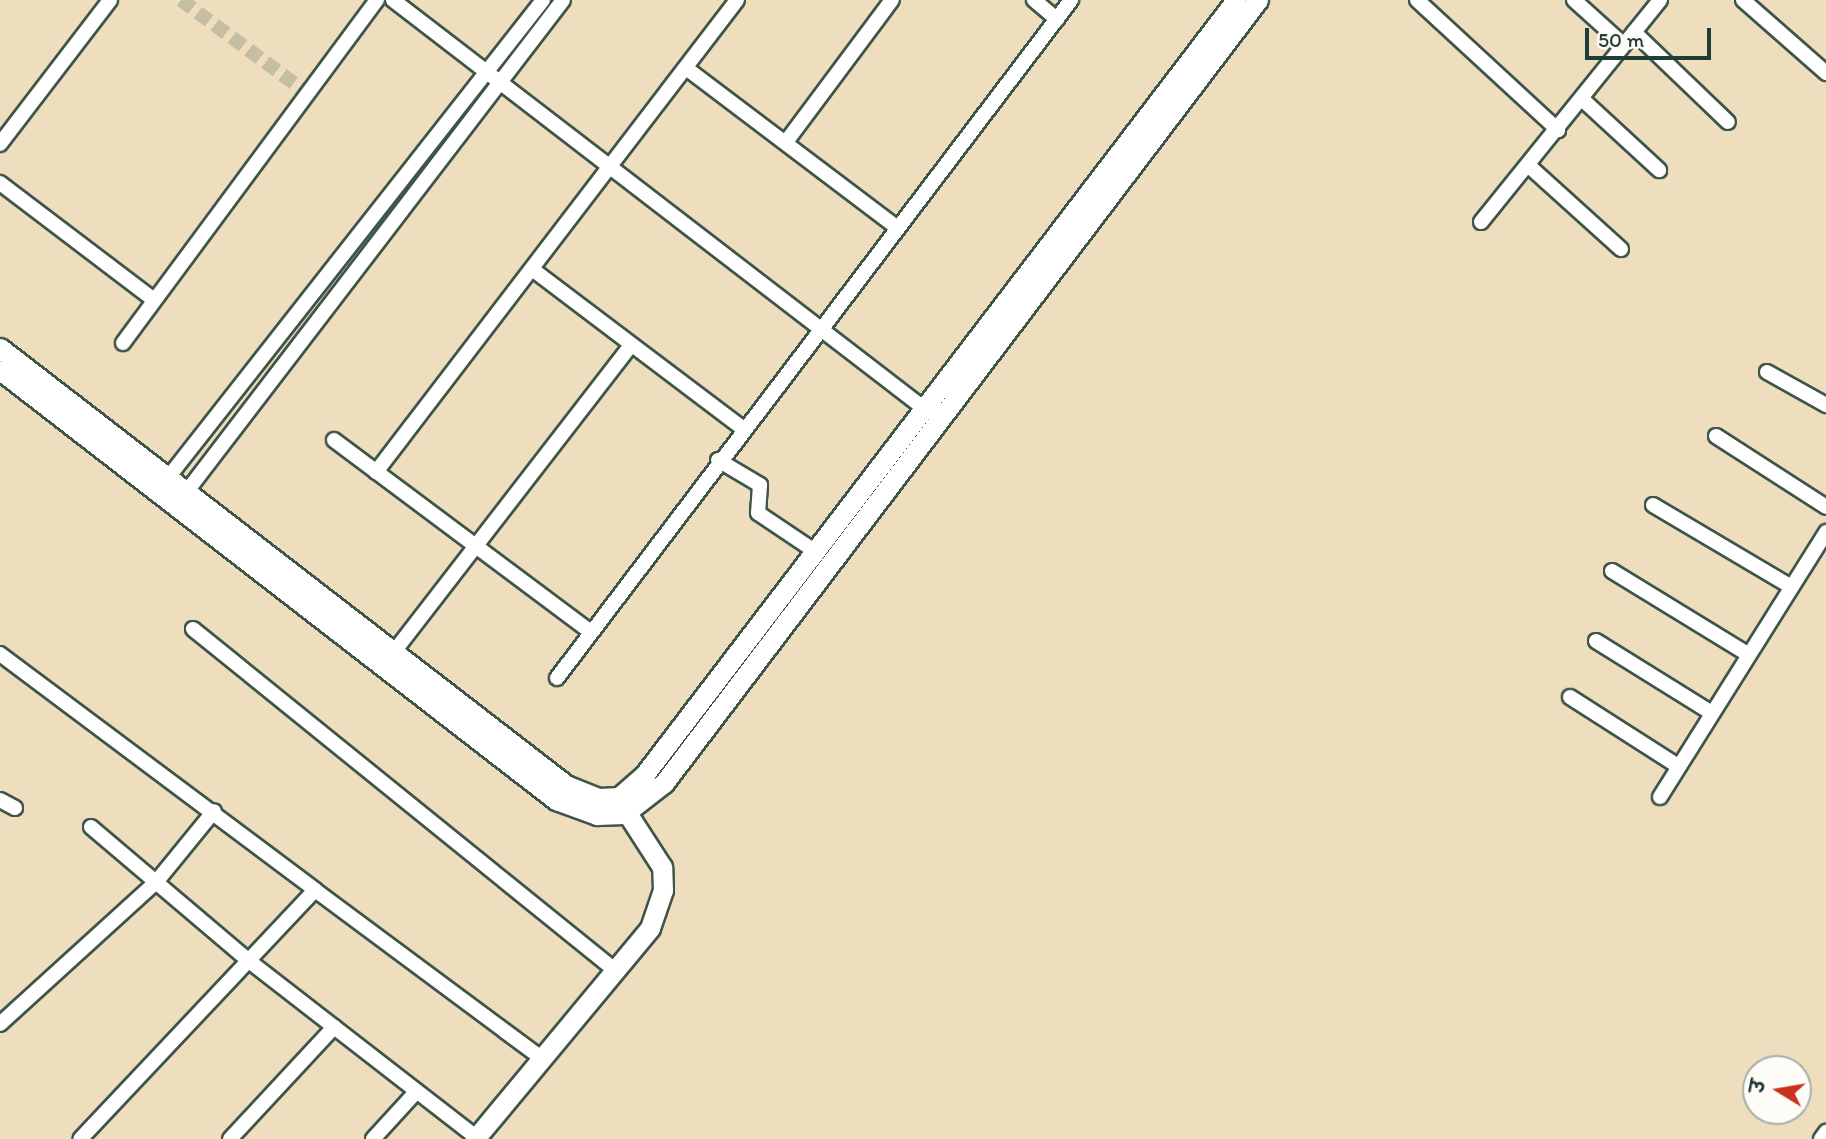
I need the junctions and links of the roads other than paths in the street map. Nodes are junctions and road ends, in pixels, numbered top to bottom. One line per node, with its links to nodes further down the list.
1 (110, 0): 27 (street)
2 (377, 0): 36 (street)
3 (393, 0): 21 (street)
4 (543, 0): 21 (street)
5 (563, 0): 22 (street)
6 (737, 0): 20 (street)
7 (892, 0): 26 (street)
8 (1034, 0): 16 (street)
9 (1071, 0): 16 (street)
10 (1236, 0): 44 (street)
11 (1417, 0): 25 (street)
12 (1573, 0): 18 (street)
13 (1660, 0): 17 (street)
14 (1743, 0): 19 (street)
15 (1256, 1): 44 (street)
16 (1056, 19): 33 (street)
17 (1634, 32): 18 (street); 24 (street)
18 (1624, 45): 23 (street)
19 (1823, 64)
20 (686, 68): 26 (street); 28 (street)
21 (486, 72): 22 (street); 50 (street)
22 (500, 84): 28 (street); 51 (street)
23 (1582, 99): 25 (street); 30 (street)
24 (1728, 122)
25 (1558, 130): 29 (street)
26 (786, 142): 33 (street)
27 (0, 144)
28 (608, 163): 35 (street); 37 (street)
29 (1529, 166): 32 (street); 34 (street)
30 (1659, 170)
31 (0, 183): 36 (street)
32 (1481, 222)
33 (896, 228): 37 (street)
34 (1621, 248)
35 (532, 269): 39 (street); 49 (street)
36 (153, 299): 38 (street)
37 (817, 327): 44 (street); 45 (street)
38 (123, 343)
39 (630, 346): 45 (street); 55 (street)
40 (0, 348): 50 (street)
41 (0, 370): 50 (street)
42 (1767, 372): 43 (street)
43 (1826, 405)
44 (932, 415): 56 (street); 71 (street)
45 (742, 428): 48 (street)
46 (1716, 436): 53 (street)
47 (334, 440): 49 (street)
48 (718, 460): 56 (street); 60 (street)
49 (376, 472): 55 (street)
50 (164, 484): 51 (street)
51 (182, 498): 64 (street)
52 (1653, 505): 58 (street)
53 (1826, 507)
54 (1826, 532): 58 (street)
55 (474, 546): 60 (street); 64 (street)
56 (816, 552): 71 (street)
57 (1612, 571): 62 (street)
58 (1790, 586): 62 (street)
59 (193, 629): 78 (street)
60 (592, 632): 65 (street)
61 (1596, 641): 67 (street)
62 (1746, 653): 67 (street)
63 (0, 654): 73 (street)
64 (390, 657): 71 (street)
65 (557, 678)
66 (1570, 697): 68 (street)
67 (1710, 712): 68 (street)
68 (1678, 766): 69 (street)
69 (1660, 797)
70 (0, 800): 72 (street)
71 (622, 806): 78 (street)
72 (15, 808)
73 (214, 811): 75 (street); 76 (street)
74 (92, 827): 75 (street)
75 (157, 881): 77 (street); 79 (street)
76 (315, 890): 77 (street); 81 (street)
77 (249, 961): 80 (street); 85 (street)
78 (616, 971): 81 (street)
79 (0, 1024)
80 (334, 1027): 82 (street); 86 (street)
81 (540, 1057): 84 (street)
82 (416, 1092): 84 (street); 87 (street)
83 (1826, 1132): 88 (street)
84 (475, 1138)
85 (80, 1139)
86 (230, 1139)
87 (373, 1139)
88 (1821, 1139)

